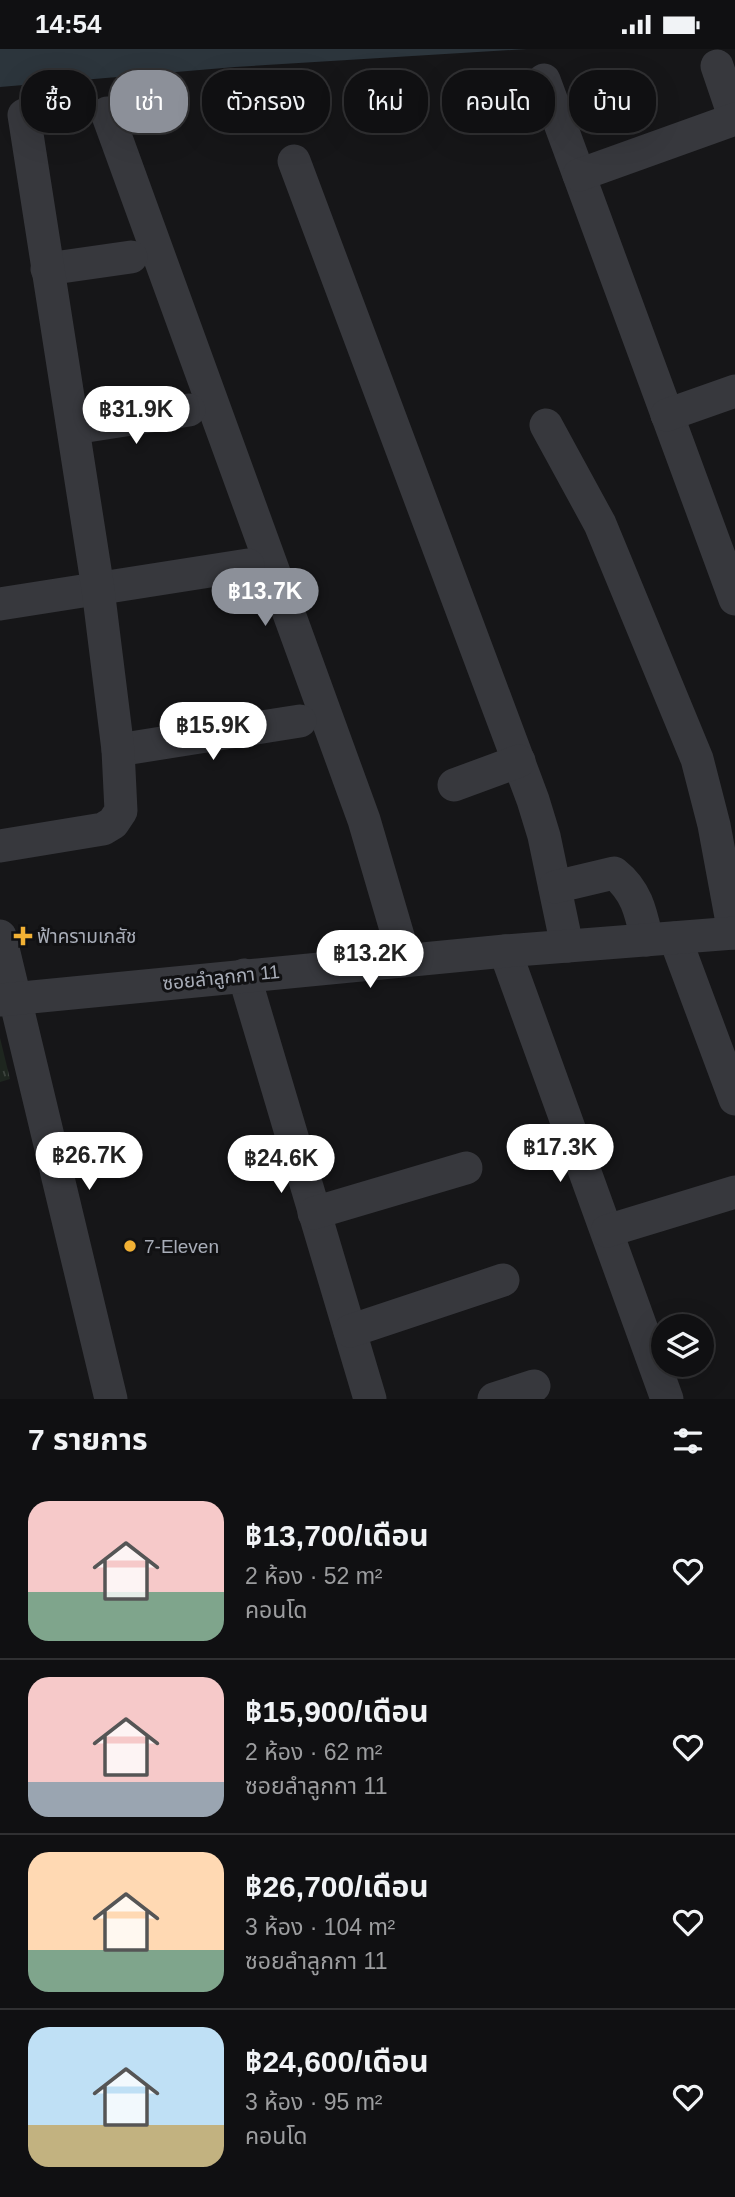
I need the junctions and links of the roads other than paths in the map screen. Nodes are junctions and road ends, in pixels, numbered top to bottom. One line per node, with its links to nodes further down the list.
1 (718, 66): 4 (street)
2 (555, 110): 7 (street)
3 (107, 113): 30 (street)
4 (735, 119): 7 (street)
5 (27, 133): 9 (street)
6 (294, 162): 21 (street)
7 (579, 175): 12 (street)
8 (131, 257): 9 (street)
9 (47, 269): 14 (street)
10 (735, 391): 12 (street)
11 (189, 410): 14 (street)
12 (667, 415): 17 (street)
13 (546, 425): 25 (street)
14 (74, 428): 16 (street)
15 (248, 565): 16 (street)
16 (99, 589): 18 (street); 20 (street)
17 (735, 599)
18 (0, 604)
19 (300, 721): 20 (street)
20 (118, 750): 23 (street)
21 (519, 761): 22 (street); 24 (street)
22 (454, 785)
23 (0, 846)
24 (555, 887): 27 (street); 28 (street)
25 (735, 933): 27 (street, ซอยลำลูกกา 11)
26 (0, 936): 32 (street)
27 (661, 939): 28 (street, ซอยลำลูกกา 11); 33 (street)
28 (567, 946): 29 (street, ซอยลำลูกกา 11)
29 (505, 951): 30 (street, ซอยลำลูกกา 11); 37 (street)
30 (405, 960): 31 (street, ซอยลำลูกกา 11)
31 (244, 975): 32 (street, ซอยลำลูกกา 11); 36 (street)
32 (7, 999): 41 (street)
33 (735, 1099)
34 (466, 1168): 36 (street)
35 (735, 1192): 37 (street)
36 (314, 1213): 39 (street)
37 (607, 1231): 44 (street)
38 (503, 1280): 39 (street)
39 (350, 1331): 42 (street)
40 (534, 1386): 43 (street)
41 (111, 1399)
42 (370, 1399)
43 (494, 1399)
44 (667, 1399)

